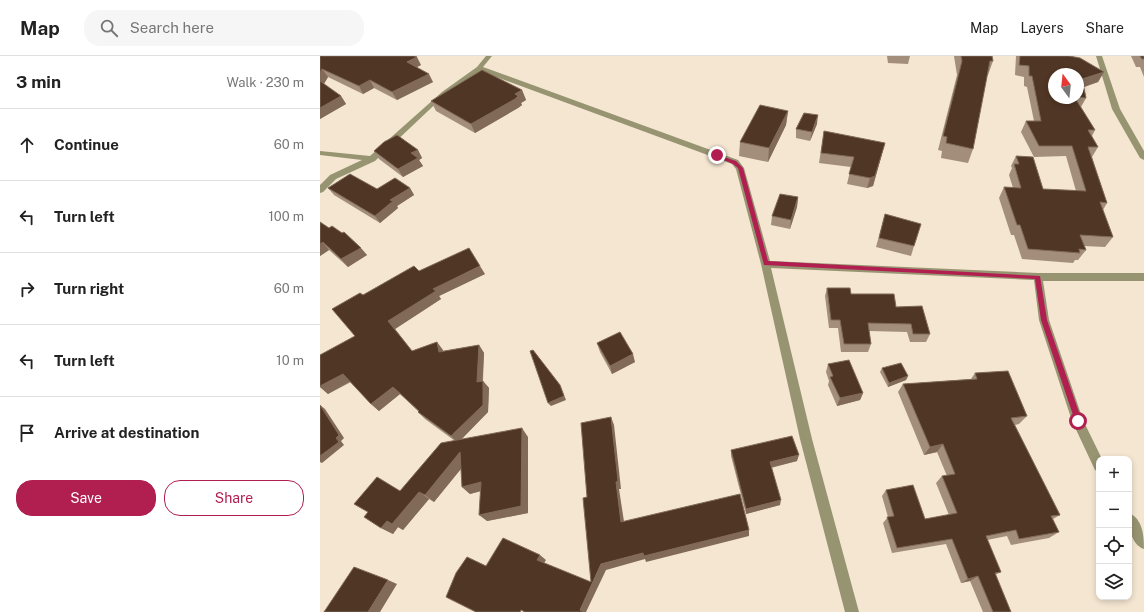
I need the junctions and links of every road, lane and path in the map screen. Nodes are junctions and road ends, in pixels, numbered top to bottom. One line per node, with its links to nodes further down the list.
1 (489, 56): 3 (street)
2 (1099, 56): 5 (street)
3 (479, 68): 6 (street); 8 (street)
4 (320, 153): 6 (street)
5 (1144, 158)
6 (372, 159): 7 (street)
7 (320, 190)
8 (766, 264): 9 (street); 14 (street)
9 (1038, 277): 10 (street); 11 (street)
10 (1144, 277)
11 (1096, 460)
12 (1132, 524): 13 (street)
13 (1144, 543)
14 (852, 612)

